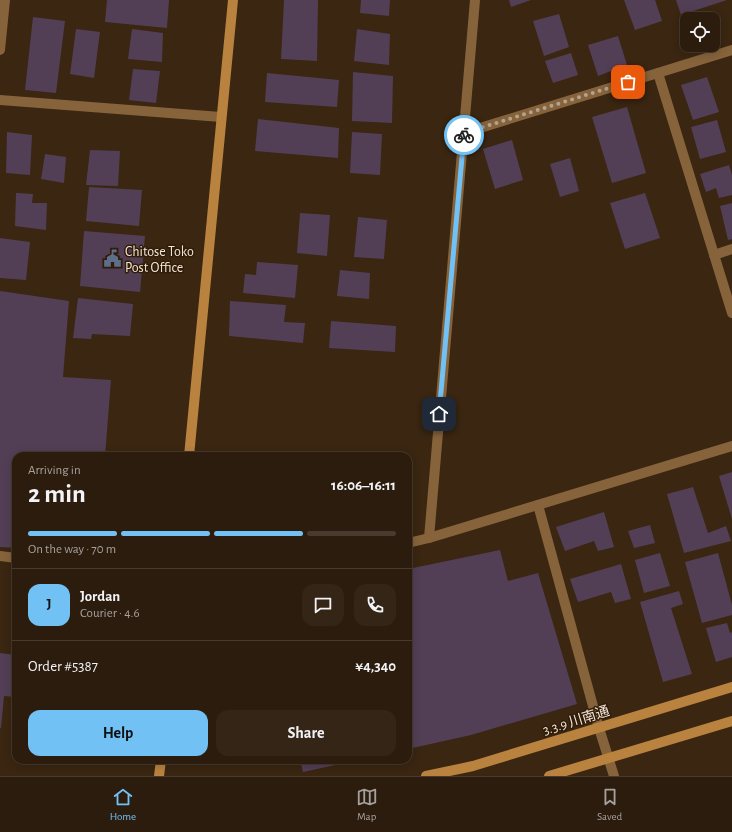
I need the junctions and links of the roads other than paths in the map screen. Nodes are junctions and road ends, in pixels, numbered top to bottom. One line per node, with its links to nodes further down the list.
1 (5, 0): 4 (street)
2 (233, 0): 8 (street)
3 (475, 0): 9 (street)
4 (0, 50)
5 (732, 50): 6 (street)
6 (658, 73): 9 (street); 11 (street)
7 (0, 100): 8 (street)
8 (221, 117): 14 (street)
9 (464, 133): 16 (street)
10 (732, 249): 11 (street)
11 (714, 255): 12 (street)
12 (732, 313)
13 (732, 446): 15 (street)
14 (190, 452)
15 (538, 505): 16 (street); 22 (street)
16 (428, 538): 17 (street)
17 (412, 541)
18 (0, 556): 19 (street)
19 (12, 558)
20 (732, 687): 22 (street, 3.3.9 川南通)
21 (732, 721): 23 (street)
22 (599, 728): 23 (street); 26 (street, 3.3.9 川南通)
23 (608, 758): 27 (street); 28 (street)
24 (160, 764): 25 (street)
25 (159, 776)
26 (426, 776)
27 (549, 776)
28 (614, 776)

